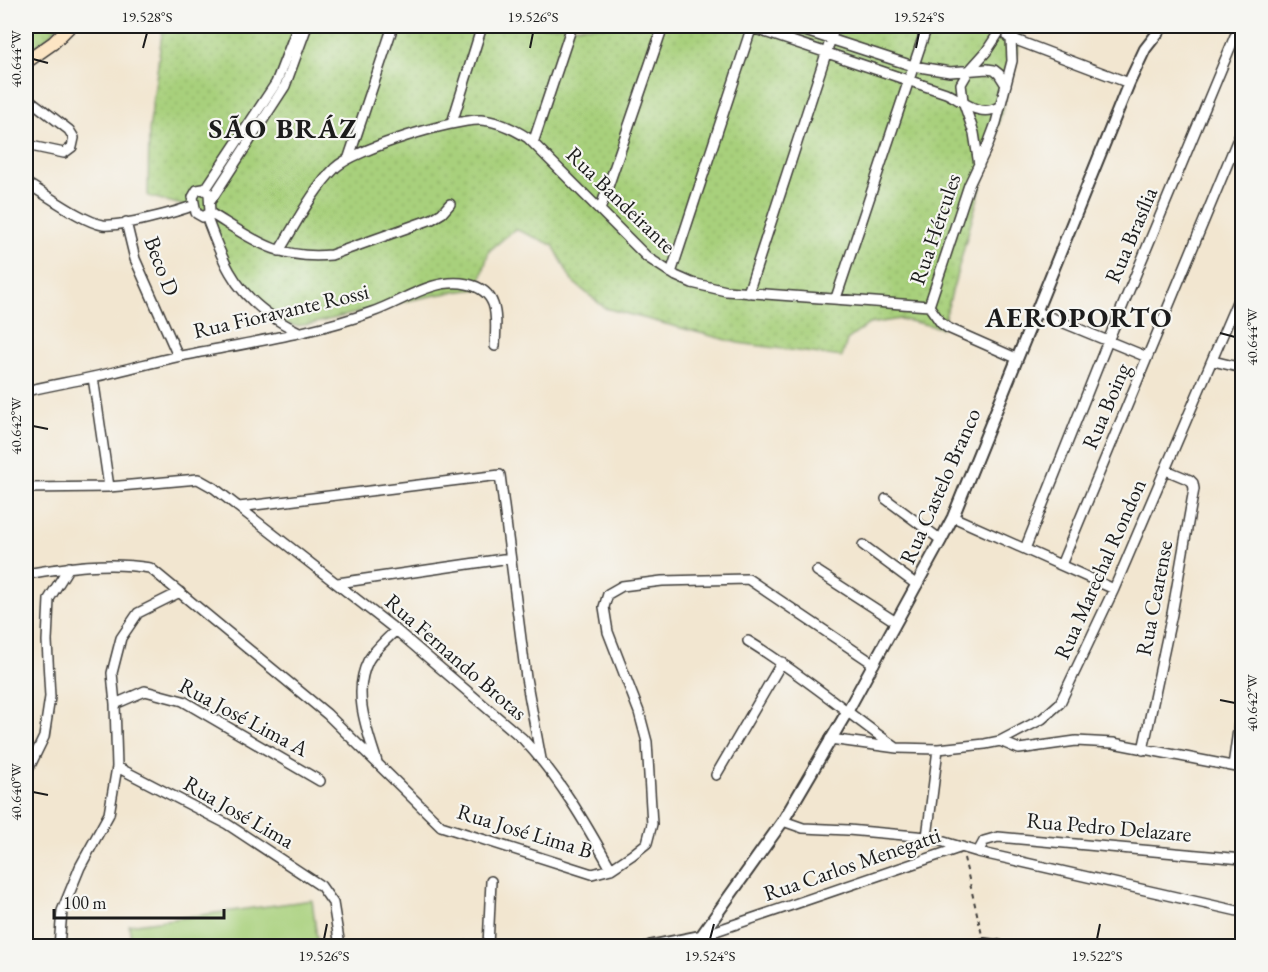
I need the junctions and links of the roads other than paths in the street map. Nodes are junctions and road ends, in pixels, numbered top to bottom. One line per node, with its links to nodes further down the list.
1 (70, 26): 19 (main road)
2 (298, 26): 35 (street)
3 (307, 26): 36 (street)
4 (393, 26): 32 (street)
5 (479, 26): 28 (street)
6 (572, 26): 30 (street)
7 (663, 26): 39 (street)
8 (750, 26): 18 (street); 43 (street)
9 (790, 26): 17 (street)
10 (835, 26): 17 (street)
11 (927, 26): 20 (street)
12 (1008, 26): 16 (street, Rua Hércules)
13 (1163, 26): 23 (street, Rua Castelo Branco)
14 (1001, 29): 16 (street); 21 (street)
15 (1239, 36): 50 (street, Rua Brasília)
16 (1011, 38): 23 (street); 24 (street, Rua Hércules)
17 (831, 39): 18 (street); 20 (street)
18 (826, 53): 22 (street); 45 (street)
19 (26, 62)
20 (914, 66): 21 (street); 22 (street)
21 (968, 72): 24 (street); 26 (street, Rua Hércules)
22 (909, 80): 26 (street); 46 (street)
23 (1129, 83): 48 (street, Rua Castelo Branco)
24 (1006, 85): 27 (street, Rua Hércules)
25 (26, 97): 31 (street)
26 (963, 101): 27 (street); 33 (street, Rua Hércules)
27 (1000, 106): 33 (street, Rua Hércules)
28 (452, 123): 30 (street, Rua Bandeirante); 32 (street, Rua Bandeirante)
29 (1242, 129): 53 (street, Rua Boing)
30 (533, 143): 39 (street, Rua Bandeirante)
31 (26, 146)
32 (349, 158): 42 (street, Rua Bandeirante)
33 (979, 165): 47 (street, Rua Hércules)
34 (26, 183): 41 (street)
35 (205, 190): 36 (street); 38 (street)
36 (211, 200): 40 (street)
37 (450, 204): 42 (street)
38 (194, 205): 40 (street); 41 (street)
39 (600, 210): 43 (street, Rua Bandeirante)
40 (208, 214): 42 (street); 49 (street)
41 (126, 222): 52 (street, Beco D)
42 (279, 251)
43 (671, 273): 45 (street, Rua Bandeirante)
44 (1242, 290): 55 (street, Rua Marechal Rondon)
45 (748, 293): 46 (street, Rua Bandeirante)
46 (836, 298): 47 (street, Rua Bandeirante)
47 (929, 306): 54 (street)
48 (1035, 311): 50 (street); 54 (street, Rua Castelo Branco)
49 (299, 332): 51 (street, Rua Fioravante Rossi); 52 (street, Rua Fioravante Rossi)
50 (1108, 341): 53 (street); 67 (street, Rua Brasília)
51 (495, 346)
52 (178, 356): 57 (street, Rua Fioravante Rossi)
53 (1147, 357): 69 (street, Rua Boing)
54 (1016, 358): 64 (street, Rua Castelo Branco)
55 (1213, 361): 56 (street); 59 (street, Rua Marechal Rondon)
56 (1242, 368)
57 (93, 377): 58 (street, Rua Fioravante Rossi); 60 (street)
58 (26, 390)
59 (1166, 470): 75 (street, Rua Marechal Rondon); 89 (street, Rua Cearense)
60 (109, 487): 61 (street, Rua Fernando Brotas); 63 (street, Rua Fernando Brotas)
61 (26, 488)
62 (886, 499): 65 (street)
63 (239, 507): 68 (street); 73 (street, Rua Fernando Brotas)
64 (953, 517): 65 (street, Rua Castelo Branco); 67 (street)
65 (941, 540): 74 (street, Rua Castelo Branco)
66 (863, 545): 74 (street)
67 (1025, 549): 69 (street)
68 (510, 558): 73 (street); 90 (street)
69 (1061, 565): 75 (street)
70 (69, 567): 72 (street, Rua José Lima B); 76 (street, Rua José Lima B); 94 (street)
71 (817, 571): 77 (street)
72 (26, 574)
73 (338, 583): 78 (street, Rua Fernando Brotas)
74 (916, 585): 77 (street, Rua Castelo Branco)
75 (1114, 589): 86 (street, Rua Marechal Rondon)
76 (180, 592): 83 (street); 91 (street, Rua José Lima B)
77 (896, 622): 81 (street, Rua Castelo Branco)
78 (396, 630): 90 (street, Rua Fernando Brotas); 91 (street)
79 (748, 641): 80 (street)
80 (782, 662): 84 (street); 95 (street)
81 (874, 664): 84 (street, Rua Castelo Branco); 102 (street, Rua José Lima B)
82 (1242, 702): 93 (street)
83 (115, 704): 92 (street); 96 (street, Rua José Lima A)
84 (847, 712): 85 (street, Rua Castelo Branco); 87 (street)
85 (830, 738): 87 (street, Rua Marechal Rondon); 97 (street, Rua Castelo Branco)
86 (1000, 741): 88 (street, Rua Marechal Rondon); 89 (street)
87 (897, 748): 88 (street, Rua Marechal Rondon)
88 (938, 749): 98 (street)
89 (1143, 750): 93 (street)
90 (542, 759): 102 (street, Rua Fernando Brotas)
91 (377, 764): 102 (street, Rua José Lima B)
92 (117, 767): 107 (street); 108 (street, Rua José Lima)
93 (1238, 767)
94 (26, 774)
95 (716, 775)
96 (320, 781)
97 (783, 821): 98 (street); 105 (street, Rua Castelo Branco)
98 (927, 837): 99 (street)
99 (962, 847): 100 (street, Rua Carlos Menegatti); 105 (street, Rua Carlos Menegatti)
100 (978, 852): 101 (street, Rua Pedro Delazare); 104 (street, Rua Carlos Menegatti)
101 (1242, 858)
102 (611, 869)
103 (492, 881): 106 (street)
104 (1242, 912)
105 (703, 941): 110 (street, Rua Carlos Menegatti)
106 (489, 945): 109 (street)
107 (59, 946)
108 (340, 946)
109 (465, 946)
110 (650, 946)
111 (981, 946): 112 (street)
112 (999, 946)

